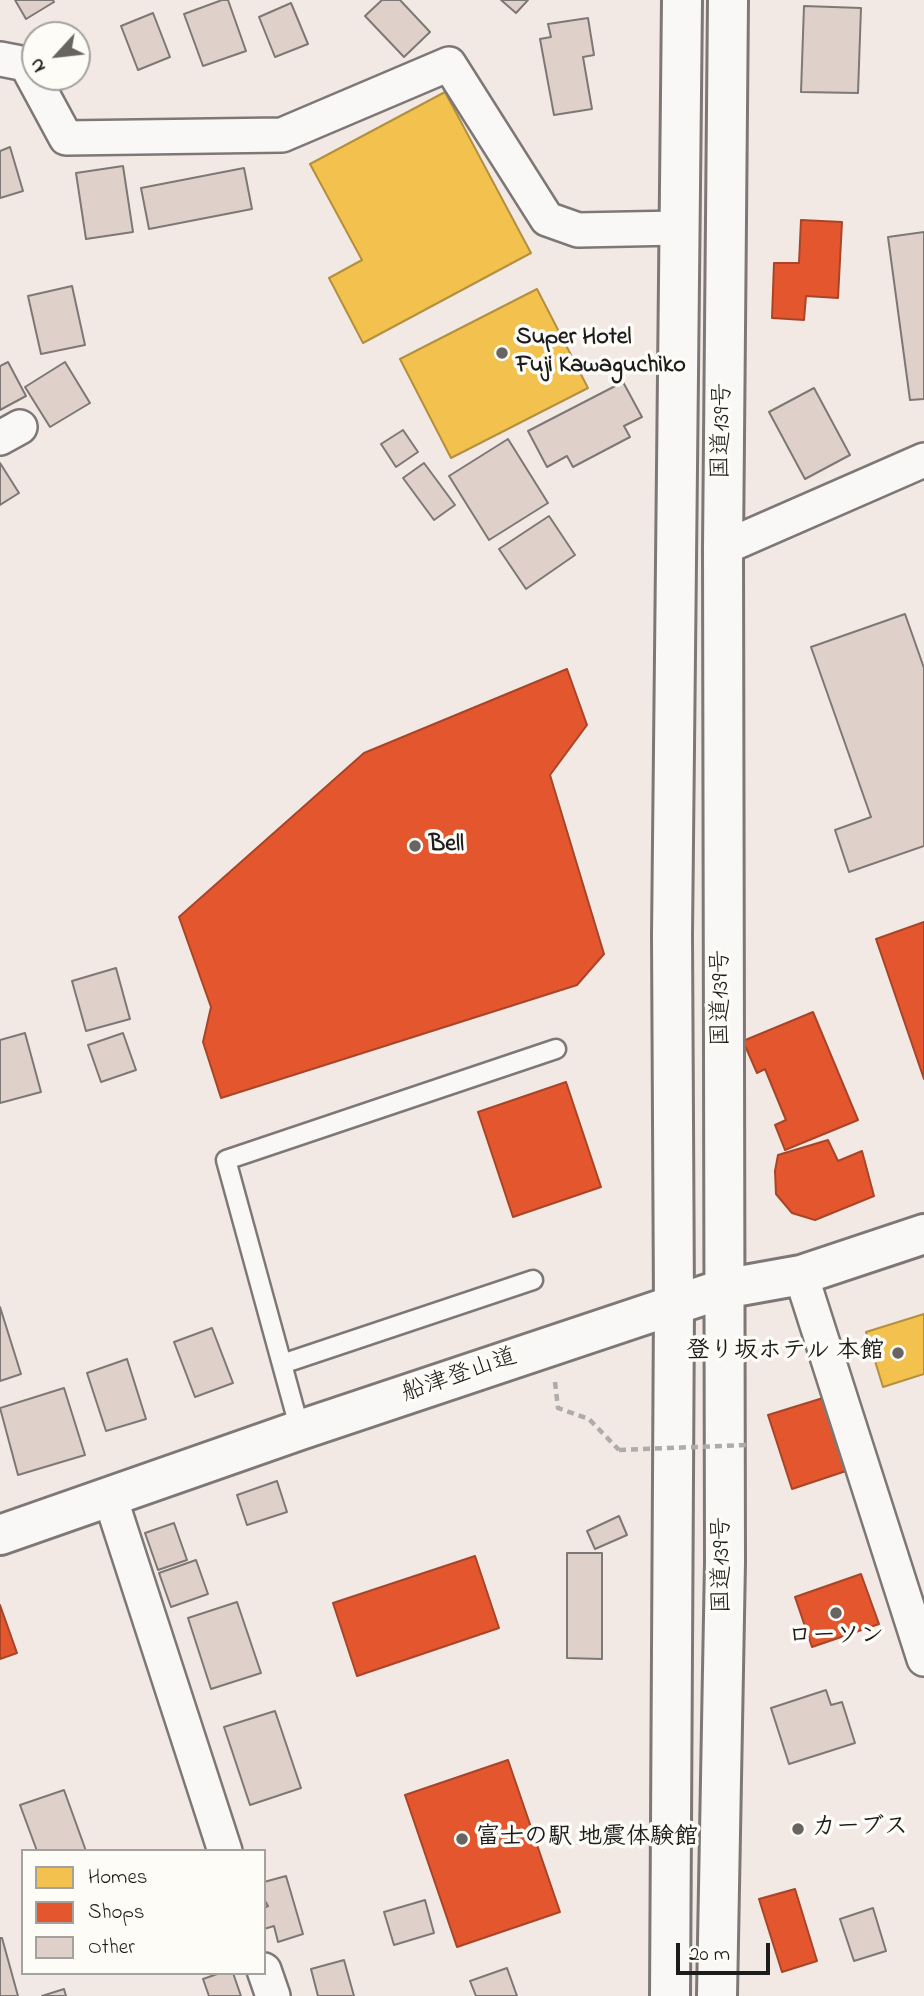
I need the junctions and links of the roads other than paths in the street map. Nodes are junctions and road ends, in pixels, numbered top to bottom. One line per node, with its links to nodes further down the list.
1 (682, 0): 4 (main road, 国道139号)
2 (728, 0): 6 (main road, 国道139号)
3 (0, 59): 4 (street)
4 (679, 229): 12 (main road, 国道139号)
5 (924, 460): 6 (street)
6 (723, 548): 11 (main road, 国道139号)
7 (556, 1049): 13 (lane)
8 (924, 1234): 9 (main road, 船津登山道)
9 (801, 1275): 11 (main road, 船津登山道); 17 (street)
10 (533, 1280): 13 (lane)
11 (723, 1289): 12 (main road, 船津登山道); 22 (main road, 国道139号)
12 (674, 1305): 14 (main road, 船津登山道); 21 (main road, 国道139号)
13 (282, 1364): 14 (lane)
14 (300, 1430): 15 (main road, 船津登山道)
15 (110, 1497): 16 (main road, 船津登山道); 18 (street)
16 (0, 1535)
17 (924, 1659)
18 (224, 1849)
19 (266, 1975): 20 (street)
20 (273, 1996)
21 (670, 1996)
22 (717, 1996)

